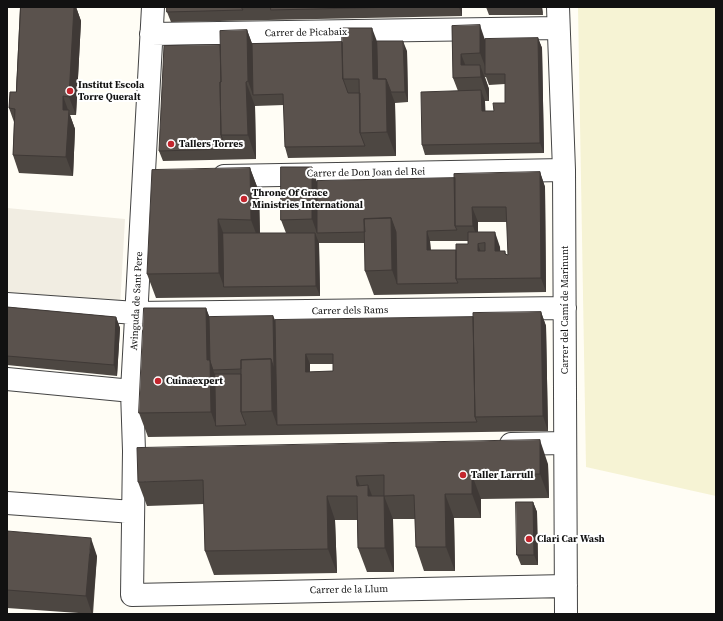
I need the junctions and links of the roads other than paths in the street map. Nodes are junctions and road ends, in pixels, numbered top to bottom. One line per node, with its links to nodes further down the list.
1 (153, 7): 4 (street, Avinguda de Sant Pere)
2 (558, 7): 3 (street, Carrer del Camí de Marinunt)
3 (558, 28): 4 (street, Carrer de Picabaix); 5 (street, Carrer del Camí de Marinunt)
4 (151, 34): 7 (street, Avinguda de Sant Pere)
5 (564, 170): 6 (street, Carrer de Don Joan del Rei); 10 (street, Carrer del Camí de Marinunt)
6 (206, 176)
7 (145, 177): 8 (street); 11 (street, Avinguda de Sant Pere)
8 (166, 177)
9 (7, 304): 11 (street, Carrer dels Rams)
10 (565, 308): 11 (street, Carrer dels Rams); 14 (street, Carrer del Camí de Marinunt)
11 (136, 313): 13 (street, Avinguda de Sant Pere)
12 (7, 379): 13 (street)
13 (132, 391): 17 (street, Avinguda de Sant Pere)
14 (565, 443): 15 (street); 18 (street, Carrer del Camí de Marinunt)
15 (495, 444)
16 (7, 502): 17 (street)
17 (133, 512): 19 (street, Avinguda de Sant Pere)
18 (566, 586): 19 (street, Carrer de la Llum); 20 (street, Carrer del Camí de Marinunt)
19 (132, 594)
20 (566, 614)

